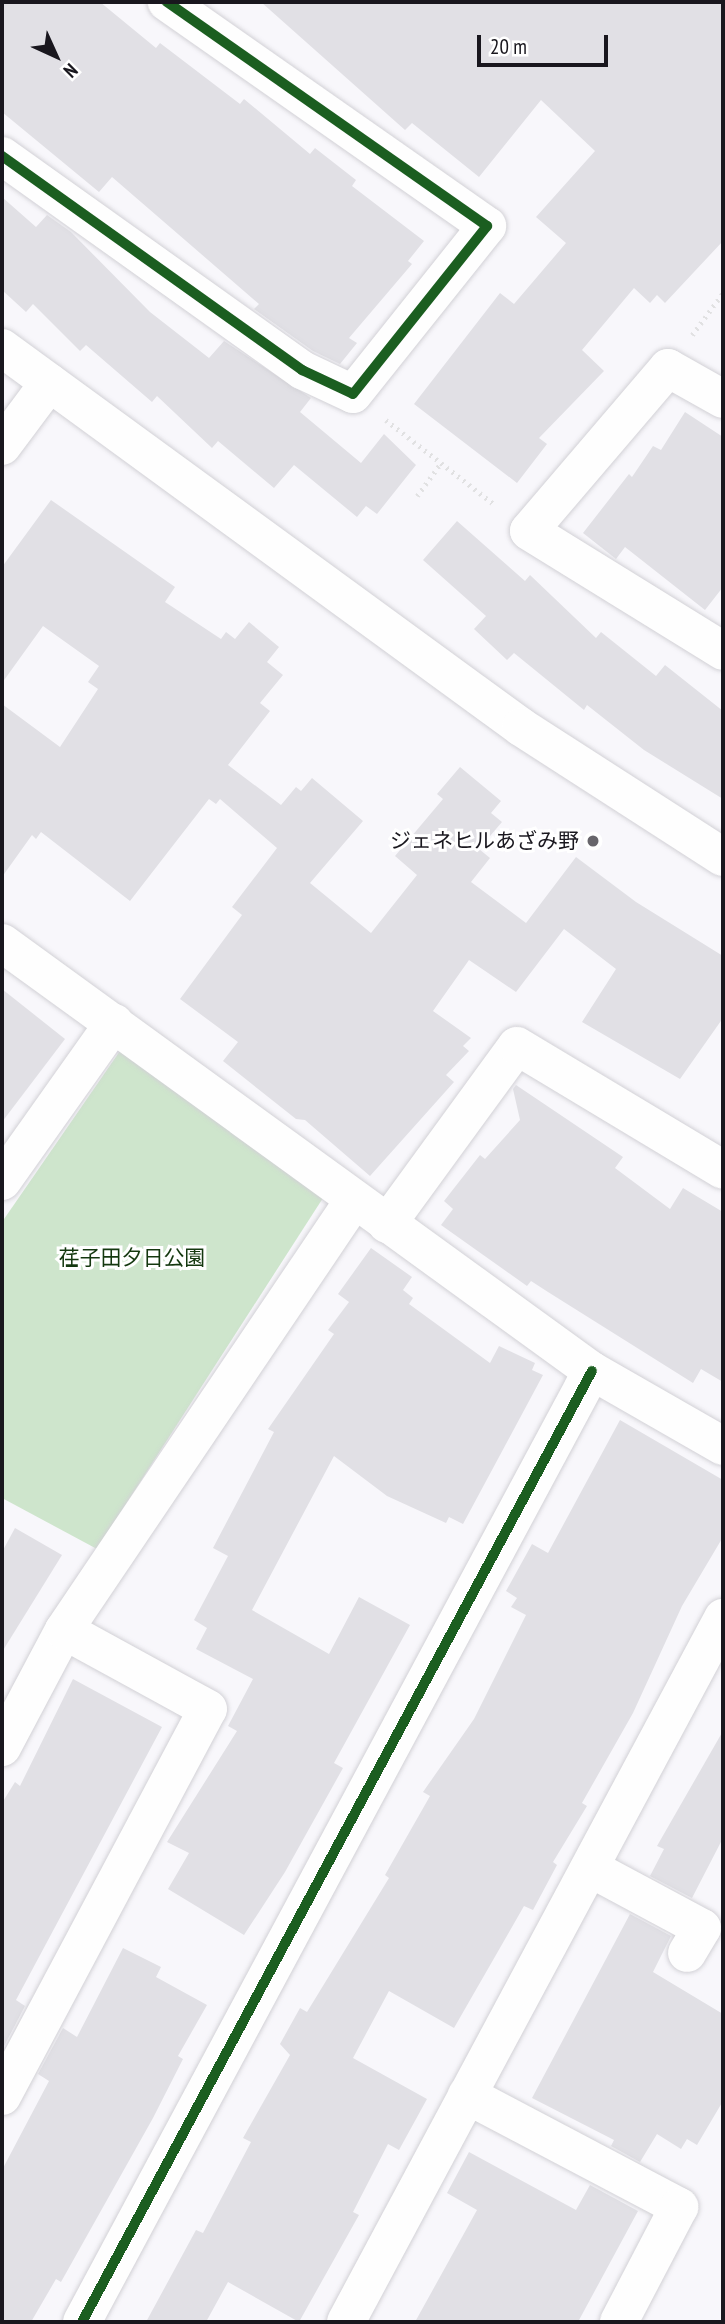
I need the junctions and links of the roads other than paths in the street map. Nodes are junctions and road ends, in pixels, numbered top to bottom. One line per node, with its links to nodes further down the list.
1 (167, 2): 2 (street)
2 (2, 156)
3 (2, 348): 4 (street)
4 (49, 383): 6 (street); 8 (street)
5 (723, 399): 7 (street)
6 (2, 446)
7 (723, 651)
8 (723, 857)
9 (2, 943): 10 (street)
10 (114, 1023): 12 (street); 13 (street)
11 (723, 1170): 14 (street)
12 (2, 1181)
13 (354, 1200): 14 (street); 18 (street)
14 (387, 1224): 15 (street)
15 (592, 1371): 16 (street); 24 (street)
16 (723, 1446)
17 (723, 1618): 20 (street)
18 (64, 1630): 19 (street); 23 (street)
19 (2, 1747)
20 (590, 1868): 21 (street); 22 (street)
21 (687, 1953)
22 (467, 2095): 25 (street); 26 (street)
23 (2, 2096)
24 (82, 2322)
25 (346, 2322)
26 (619, 2322)

